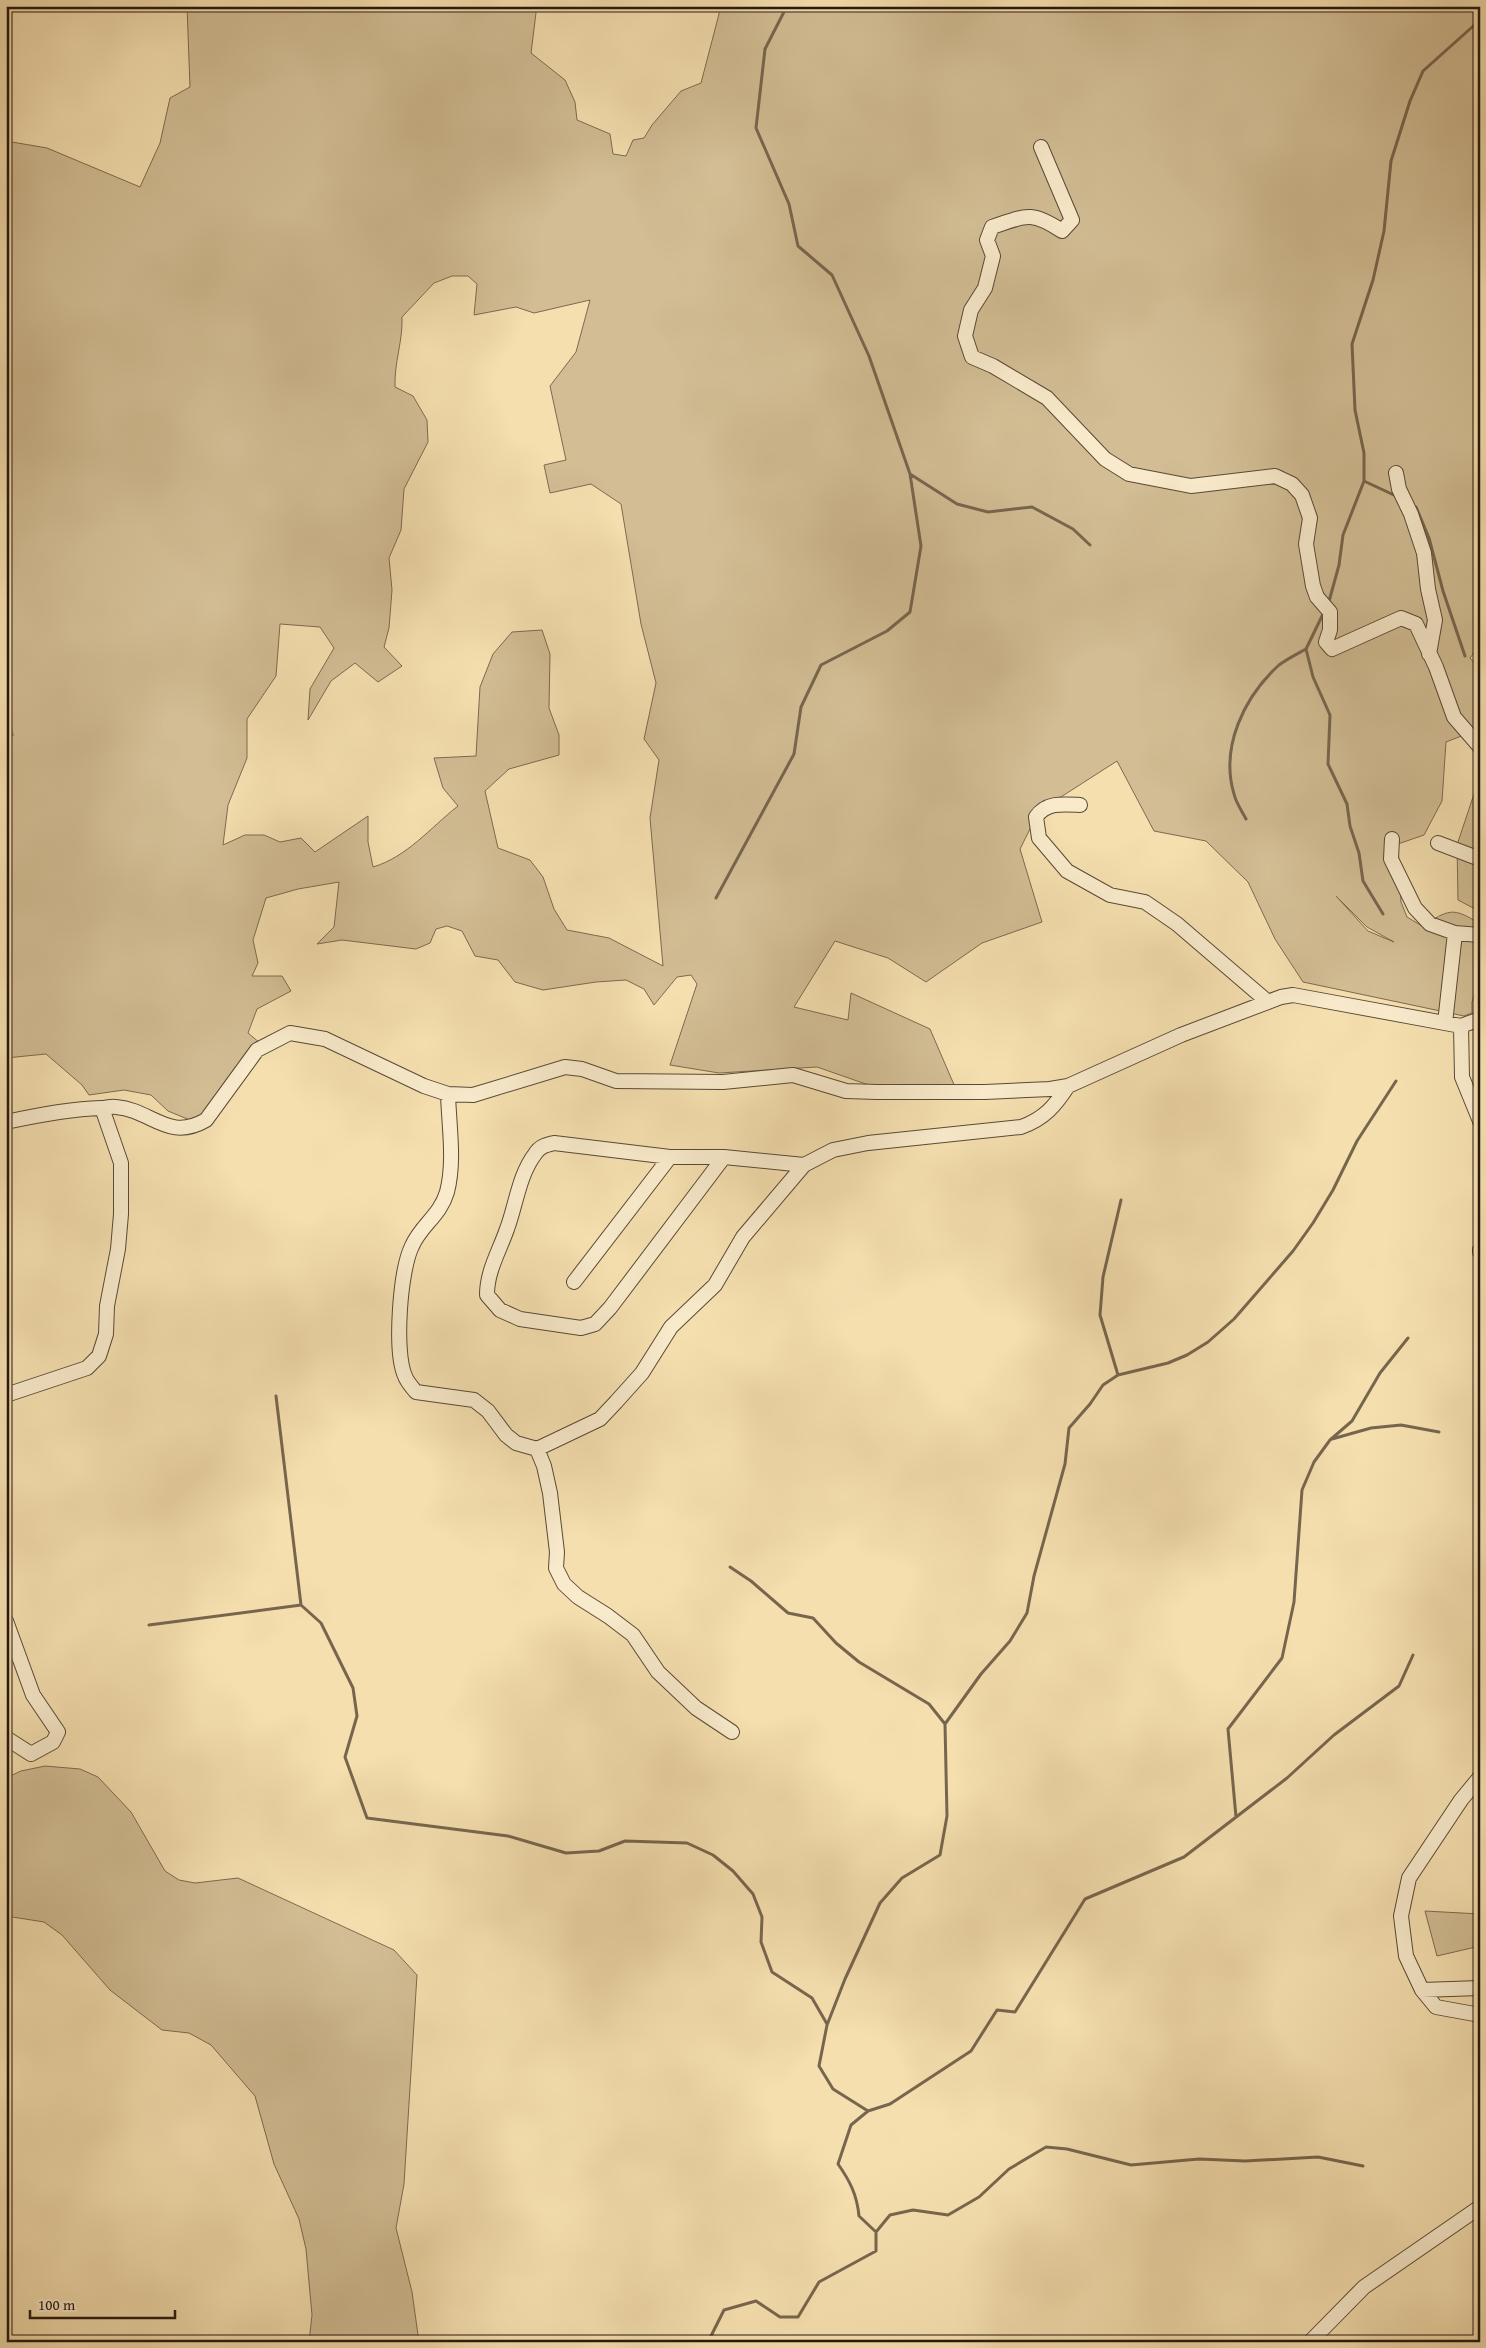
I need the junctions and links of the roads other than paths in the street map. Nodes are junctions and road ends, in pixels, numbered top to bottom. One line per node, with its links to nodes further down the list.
1 (1041, 147): 3 (street)
2 (1396, 473): 3 (street)
3 (1430, 654): 4 (street)
4 (1480, 747)
5 (1080, 805): 11 (street)
6 (1392, 839): 9 (street)
7 (1438, 843): 8 (street)
8 (1480, 859)
9 (1455, 933): 10 (street); 13 (street)
10 (1480, 935)
11 (1268, 1002): 13 (street); 15 (street)
12 (1480, 1019): 14 (street)
13 (1445, 1023): 14 (street)
14 (1461, 1026): 18 (street)
15 (1068, 1086): 16 (street); 22 (street)
16 (448, 1094): 17 (street); 25 (street)
17 (102, 1108): 19 (street); 24 (street)
18 (1480, 1121)
19 (6, 1122)
20 (670, 1157): 21 (street); 21 (street); 23 (street)
21 (724, 1157): 22 (street)
22 (804, 1165): 25 (street)
23 (574, 1282)
24 (6, 1395)
25 (537, 1449): 27 (street)
26 (6, 1621): 28 (street)
27 (732, 1732)
28 (6, 1738)
29 (1480, 1778): 31 (street)
30 (1480, 1988): 31 (street)
31 (1422, 1990): 32 (street)
32 (1480, 2014)
33 (1480, 2207): 34 (street)
34 (1310, 2342)

